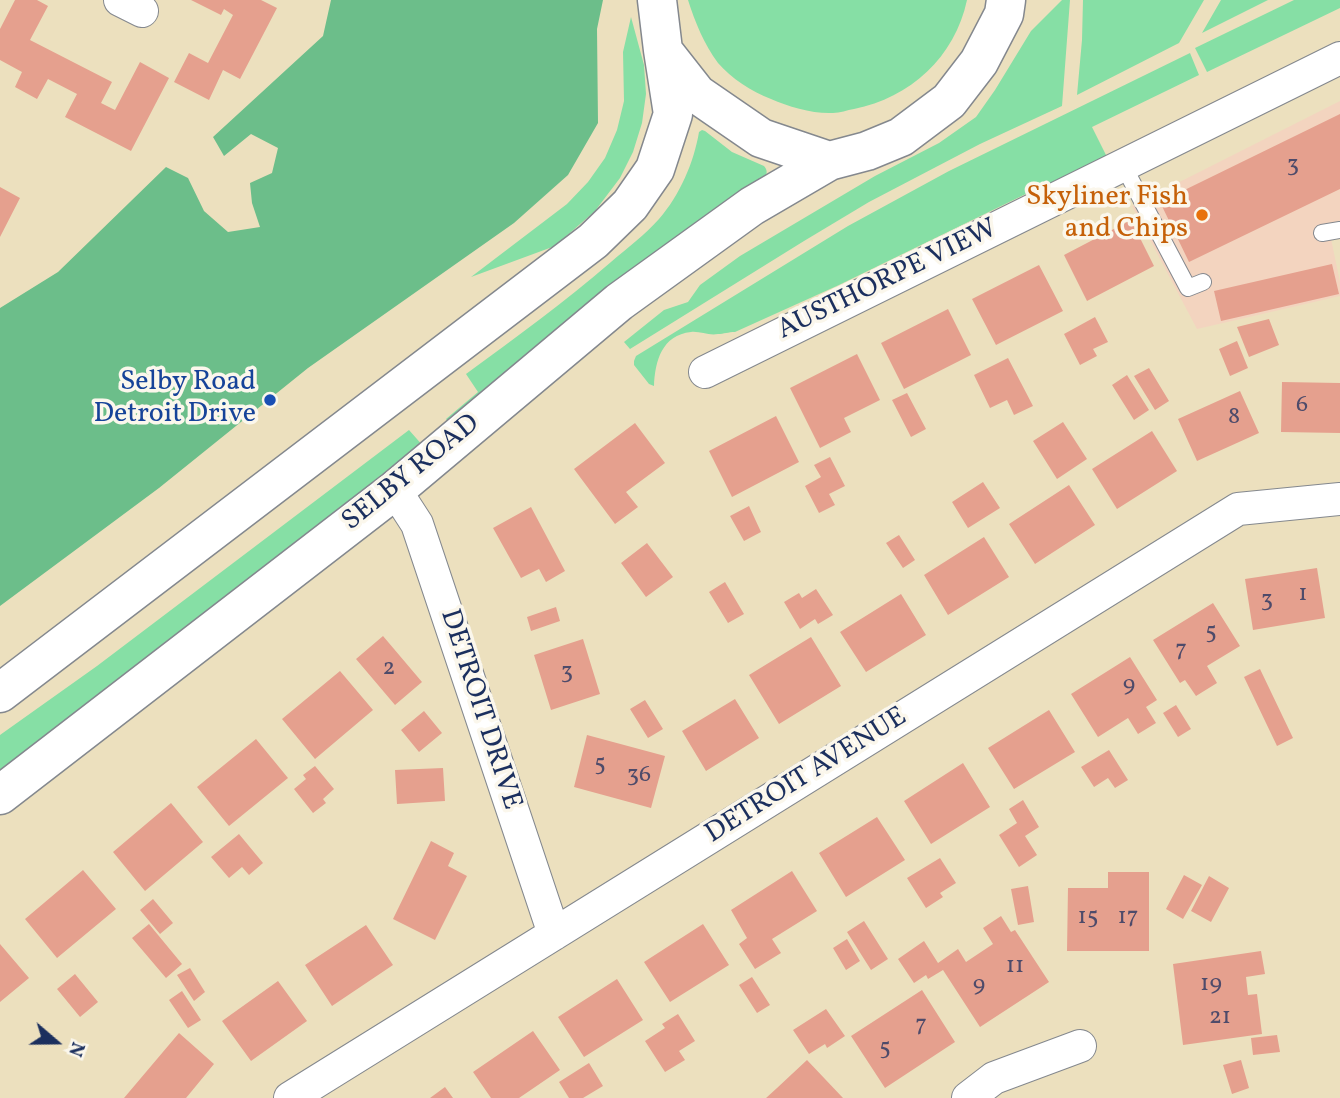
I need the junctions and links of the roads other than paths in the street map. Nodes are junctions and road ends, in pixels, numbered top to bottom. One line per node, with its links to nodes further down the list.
1 (657, 0): 3 (main road)
2 (1009, 4): 5 (main road, SELBY ROAD)
3 (663, 50): 5 (main road); 13 (main road)
4 (1339, 60): 6 (street, AUSTHORPE VIEW)
5 (829, 161): 11 (main road, SELBY ROAD)
6 (1123, 165): 9 (lane); 10 (street, AUSTHORPE VIEW)
7 (1340, 230): 8 (lane)
8 (1322, 233)
9 (1203, 282)
10 (705, 372)
11 (395, 489): 14 (main road, SELBY ROAD); 15 (street, DETROIT DRIVE)
12 (1340, 499): 15 (street, DETROIT AVENUE)
13 (0, 693)
14 (0, 795)
15 (554, 934): 17 (street, DETROIT AVENUE)
16 (1080, 1046): 18 (street)
17 (290, 1098)
18 (968, 1098)

